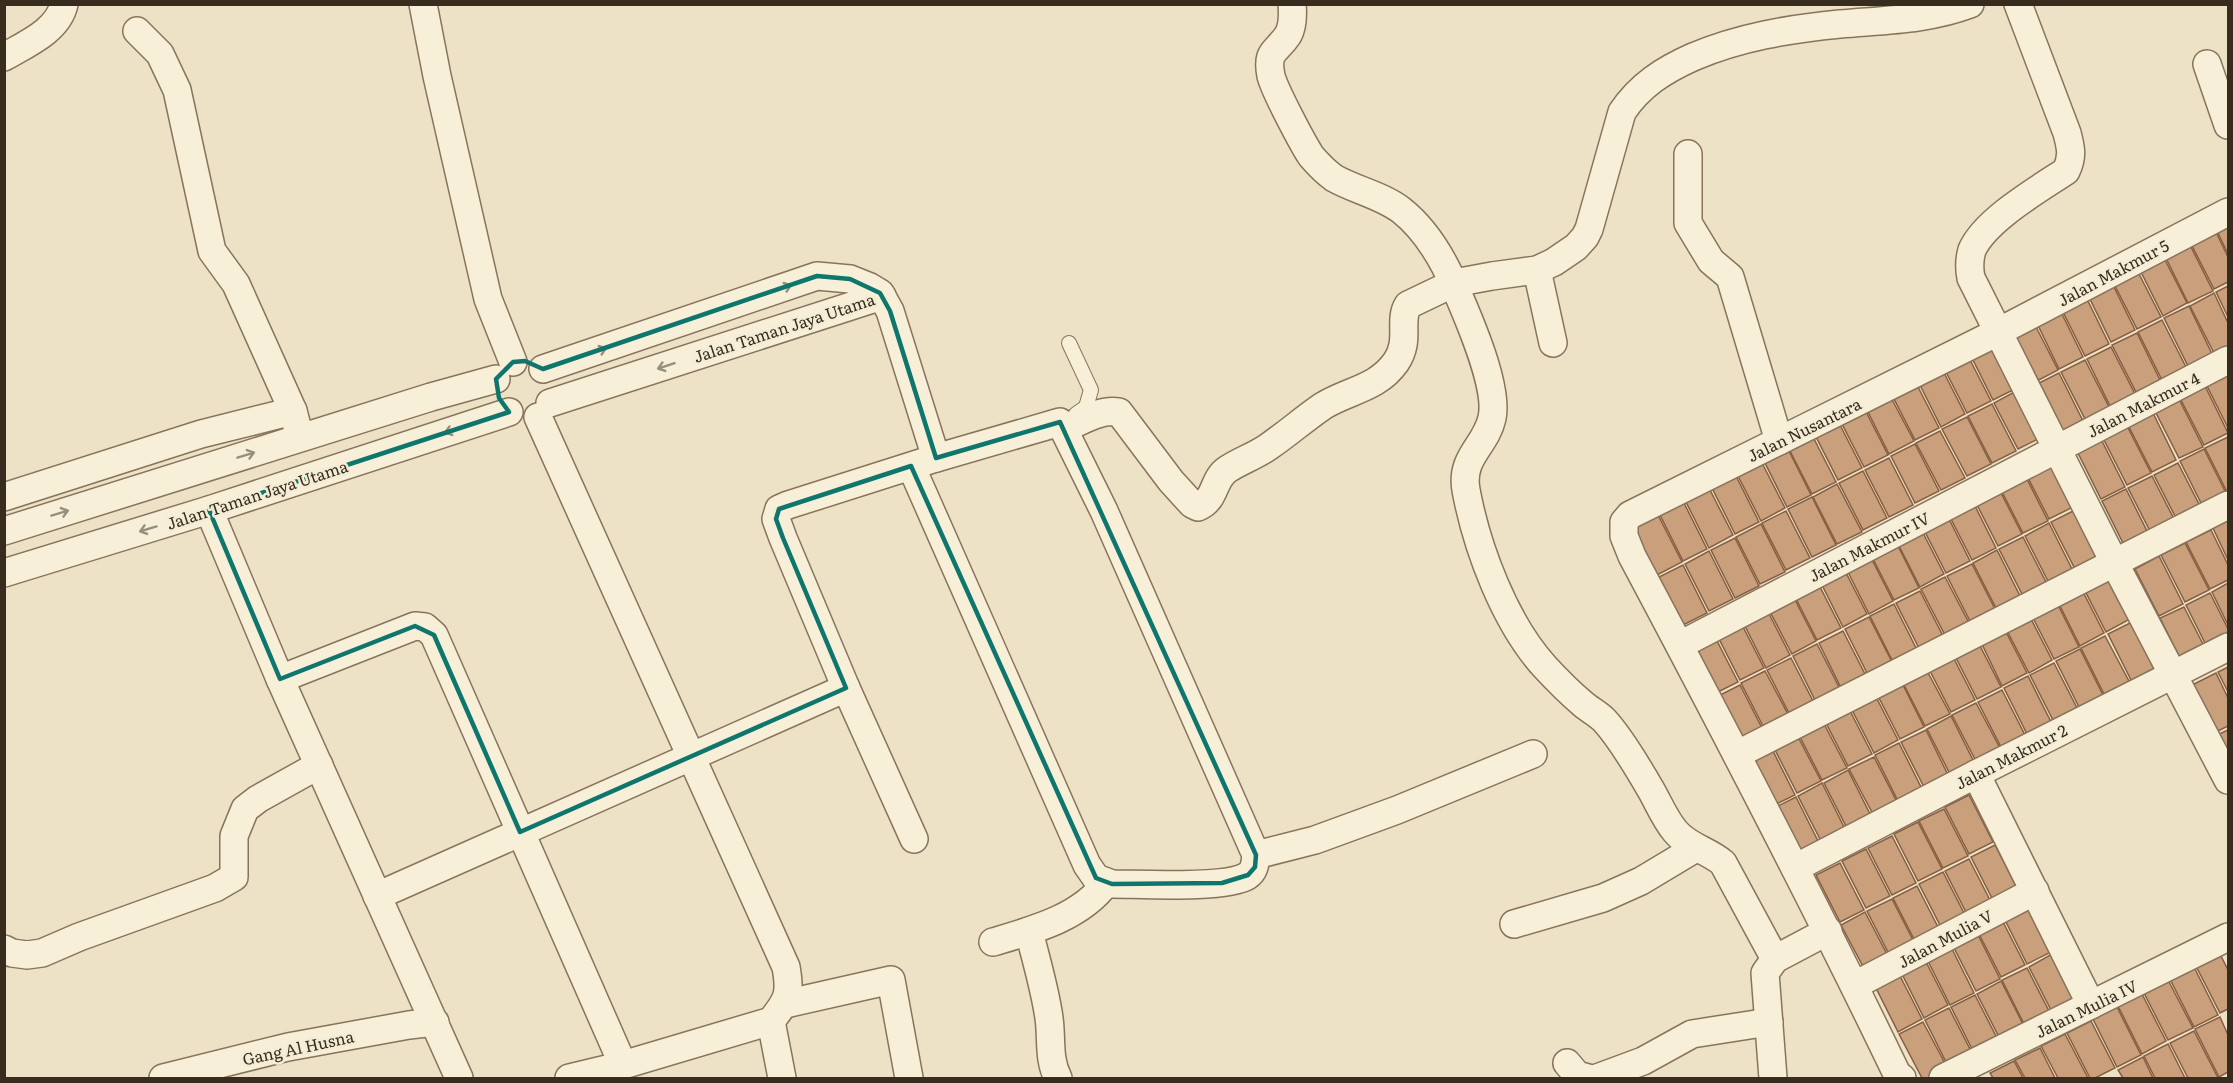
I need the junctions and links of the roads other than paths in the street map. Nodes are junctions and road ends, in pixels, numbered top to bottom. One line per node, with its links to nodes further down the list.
1 (64, 4): 7 (street)
2 (423, 4): 20 (street)
3 (1292, 4): 13 (street)
4 (1970, 4): 12 (street)
5 (2018, 4): 15 (street)
6 (137, 32): 22 (street)
7 (4, 57)
8 (2207, 64): 9 (street)
9 (2229, 125)
10 (1688, 154): 27 (street)
11 (2229, 212): 15 (street, Jalan Makmur 5)
12 (1537, 270): 13 (street); 17 (street)
13 (1454, 283): 24 (street); 50 (street)
14 (882, 296): 19 (street, Jalan Taman Jaya Utama, one-way to 14); 21 (street, Jalan Taman Jaya Utama, one-way to 21); 29 (street)
15 (1998, 332): 27 (street, Jalan Nusantara); 28 (street)
16 (1069, 343): 24 (lane)
17 (1553, 343)
18 (2229, 360): 28 (street, Jalan Makmur 4)
19 (543, 369): 20 (street); 21 (street)
20 (505, 371): 23 (street); 26 (street)
21 (544, 410): 23 (street); 44 (street)
22 (292, 411): 25 (street); 26 (street)
23 (509, 412): 33 (street, Jalan Taman Jaya Utama, one-way to 33)
24 (1062, 426): 29 (street); 51 (street)
25 (201, 434): 30 (street); 31 (street)
26 (301, 438): 30 (street, one-way to 26)
27 (1779, 441): 37 (street, Jalan Nusantara)
28 (2057, 448): 35 (street); 37 (street, Jalan Makmur IV)
29 (924, 462): 41 (street); 53 (street)
30 (210, 466): 34 (street, one-way to 30)
31 (10, 495): 34 (street)
32 (2229, 505): 35 (street)
33 (209, 510): 36 (street, Jalan Taman Jaya Utama, one-way to 36); 40 (street)
34 (14, 528)
35 (2115, 564): 39 (street); 43 (street)
36 (4, 573)
37 (1680, 645): 43 (street)
38 (2229, 647): 39 (street, Jalan Makmur 2)
39 (2174, 675): 46 (street, Jalan Makmur 2); 47 (street)
40 (280, 679): 45 (street); 48 (street)
41 (846, 688): 44 (street); 49 (street)
42 (1533, 754): 51 (street)
43 (1738, 754): 52 (street)
44 (690, 757): 48 (street); 65 (street)
45 (319, 765): 55 (street); 61 (street)
46 (1976, 774): 52 (street, Jalan Makmur 2); 54 (street)
47 (2229, 780)
48 (520, 832): 55 (street); 68 (street)
49 (914, 839)
50 (1695, 848): 56 (street); 62 (street)
51 (1256, 855): 53 (street)
52 (1795, 868): 58 (street)
53 (1106, 883): 57 (street)
54 (2035, 891): 63 (street, Jalan Mulia V); 64 (street)
55 (377, 896): 66 (street)
56 (1514, 924)
57 (1029, 931): 60 (street); 75 (street)
58 (1828, 931): 62 (street); 63 (street)
59 (2229, 938): 64 (street, Jalan Mulia IV)
60 (993, 942)
61 (4, 949)
62 (1775, 959): 67 (street)
63 (1855, 985): 78 (street)
64 (2091, 1005): 69 (street, Jalan Mulia IV)
65 (778, 1013): 68 (street); 73 (street); 74 (street)
66 (435, 1022): 70 (street, Gang Al Husna); 71 (street)
67 (1769, 1022): 76 (street); 77 (street)
68 (622, 1065): 72 (street)
69 (1955, 1076)
70 (163, 1078)
71 (459, 1078)
72 (569, 1078)
73 (782, 1078)
74 (909, 1078)
75 (1058, 1078)
76 (1597, 1078)
77 (1773, 1078)
78 (1902, 1078)

